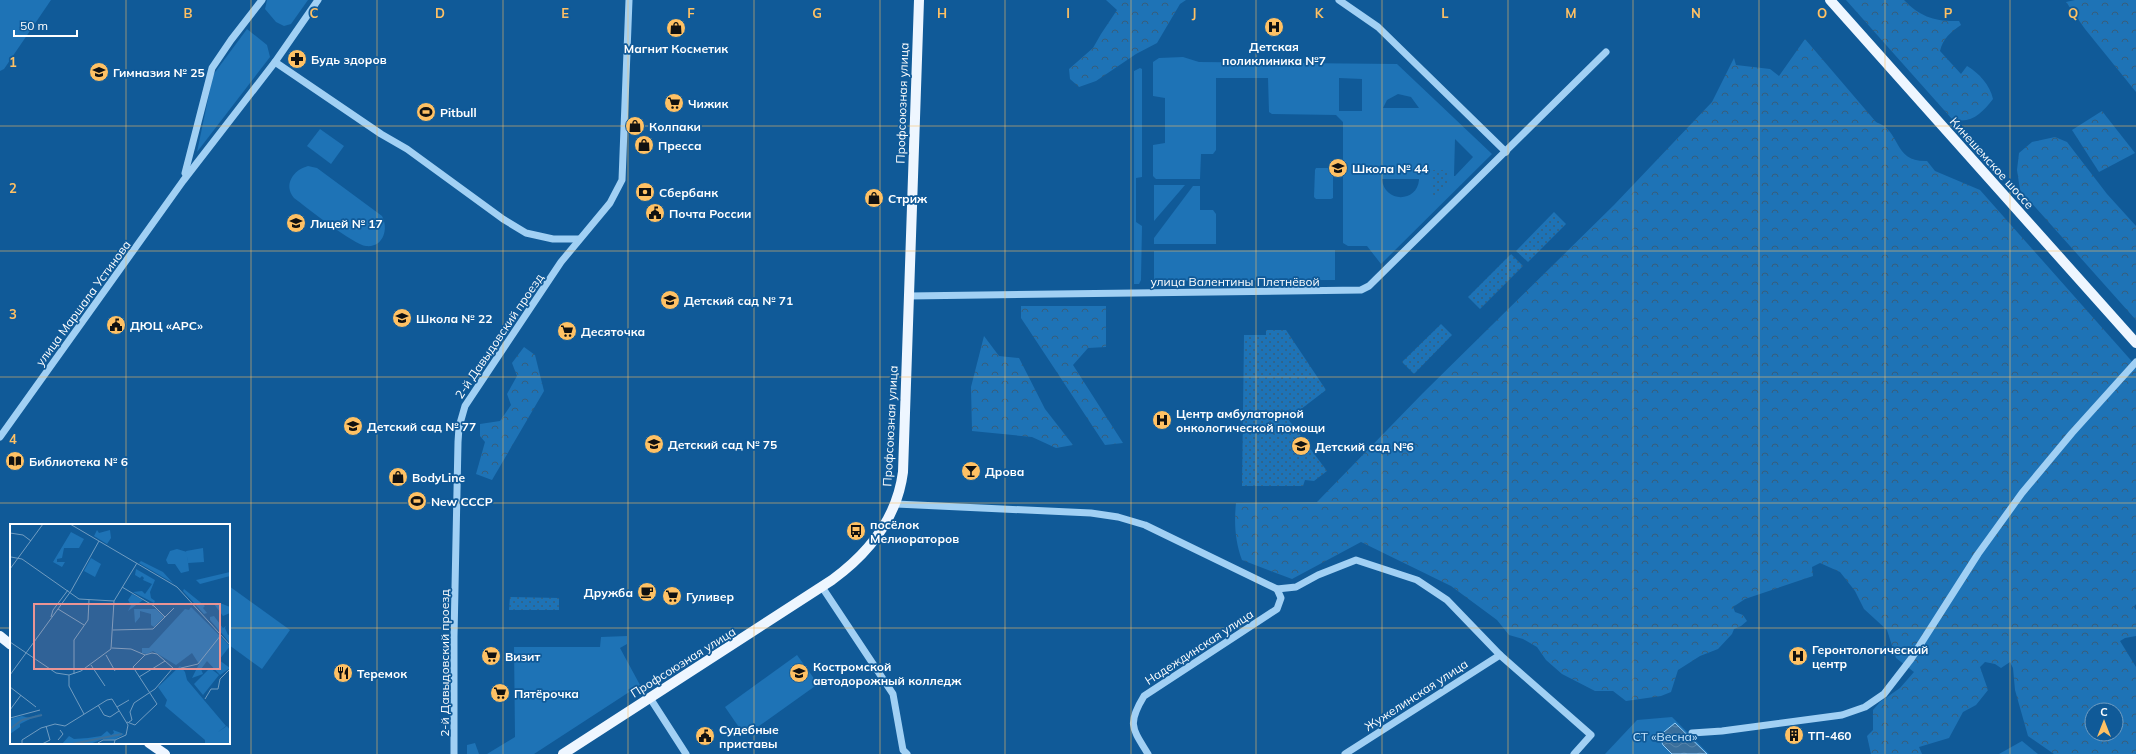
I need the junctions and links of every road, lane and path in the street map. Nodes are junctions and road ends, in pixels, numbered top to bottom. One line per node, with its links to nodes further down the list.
1 (262, 0): 10 (street, улица Маршала Устинова)
2 (318, 0): 8 (street, улица Маршала Устинова)
3 (629, 0): 11 (street, 2-й Давыдовский проезд)
4 (919, 0): 12 (main road, Профсоюзная улица)
5 (1339, 0): 9 (street)
6 (1830, 0): 13 (main road, Кинешемское шоссе)
7 (1606, 52): 9 (street, улица Валентины Плетнёвой)
8 (275, 62): 10 (street, улица Маршала Устинова); 11 (street)
9 (1506, 152): 12 (street, улица Валентины Плетнёвой)
10 (183, 181): 15 (street, улица Маршала Устинова)
11 (579, 239): 26 (street, 2-й Давыдовский проезд)
12 (909, 296): 16 (main road, Профсоюзная улица)
13 (2136, 343)
14 (2136, 362): 23 (street)
15 (0, 437)
16 (896, 504): 17 (main road, Профсоюзная улица); 18 (street)
17 (822, 587): 22 (main road, Профсоюзная улица); 29 (street)
18 (1277, 588): 21 (street); 30 (street, Надеждинская улица)
19 (0, 636): 20 (main road)
20 (10, 643)
21 (1500, 654): 31 (street, Жужелинская улица); 32 (street)
22 (650, 698): 27 (main road, Профсоюзная улица); 28 (street)
23 (1692, 733)
24 (150, 744): 25 (main road)
25 (165, 754)
26 (454, 754)
27 (563, 754)
28 (686, 754)
29 (907, 754)
30 (1148, 754)
31 (1345, 754)
32 (1574, 754)

